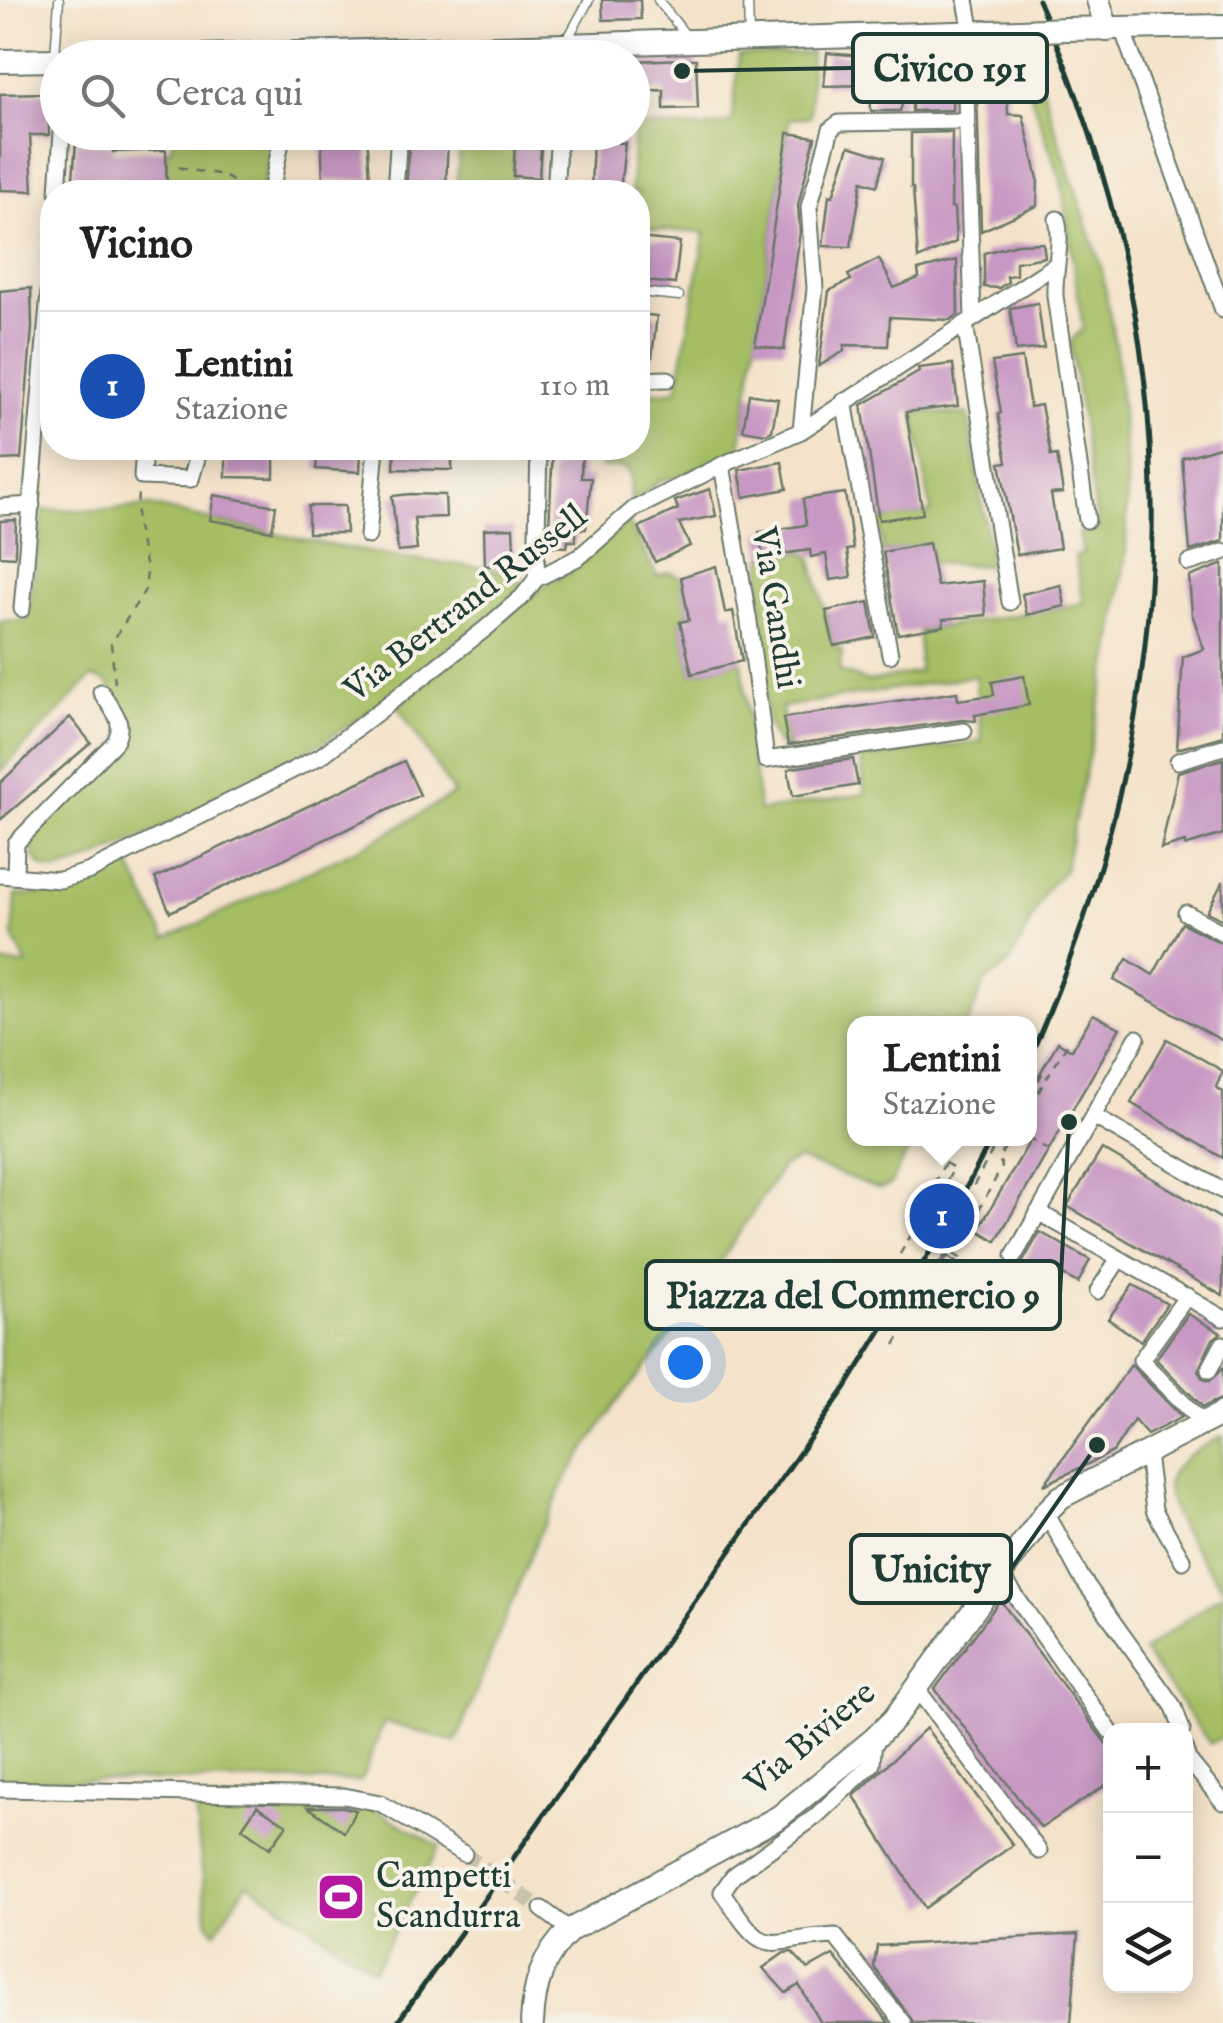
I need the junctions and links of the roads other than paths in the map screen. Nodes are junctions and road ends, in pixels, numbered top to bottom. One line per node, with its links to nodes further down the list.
1 (59, 0): 11 (lane)
2 (589, 0): 12 (lane)
3 (658, 0): 13 (lane)
4 (748, 0): 10 (lane)
5 (966, 0): 9 (street)
6 (1098, 0): 7 (main road)
7 (1115, 28): 8 (main road); 9 (main road, bridge); 30 (street)
8 (1222, 30)
9 (968, 34): 10 (main road); 17 (street)
10 (749, 39): 13 (main road)
11 (57, 40)
12 (570, 40)
13 (691, 41): 14 (main road)
14 (650, 44)
15 (40, 60): 16 (main road)
16 (0, 61)
17 (965, 121): 31 (street); 35 (street)
18 (61, 150): 22 (street)
19 (279, 150): 23 (street)
20 (398, 150): 24 (street)
21 (558, 150): 25 (street)
22 (59, 180)
23 (273, 180)
24 (396, 180)
25 (556, 180)
26 (1057, 220): 27 (street)
27 (1054, 266): 31 (street, Via Bertrand Russell); 44 (street)
28 (650, 293): 29 (lane)
29 (679, 296)
30 (1223, 310)
31 (968, 321): 34 (street, Via Bertrand Russell); 49 (street)
32 (668, 379): 33 (street)
33 (650, 380)
34 (844, 401): 35 (street, Via Bertrand Russell); 51 (street)
35 (801, 432): 41 (street, Via Bertrand Russell)
36 (40, 452): 42 (street)
37 (143, 460): 38 (street)
38 (197, 460)
39 (375, 460): 45 (street)
40 (539, 460): 48 (street)
41 (722, 465): 48 (street, Via Bertrand Russell); 53 (street, Via Gandhi)
42 (32, 505): 43 (street); 50 (street)
43 (0, 507)
44 (1087, 520)
45 (368, 536)
46 (1223, 552): 47 (street)
47 (1189, 564)
48 (536, 579): 56 (street, Via Bertrand Russell)
49 (1010, 602)
50 (22, 608)
51 (890, 656)
52 (100, 692): 56 (street)
53 (964, 731)
54 (1223, 747): 55 (street)
55 (1178, 760)
56 (7, 876)
57 (1186, 913): 58 (street)
58 (1223, 933)
59 (1137, 1038): 60 (street)
60 (1093, 1116): 61 (street); 62 (street)
61 (1223, 1191)
62 (1044, 1216): 63 (street); 64 (street)
63 (1014, 1256)
64 (1119, 1259): 65 (street); 66 (street)
65 (1098, 1291)
66 (1187, 1296): 67 (street); 70 (street)
67 (1223, 1318)
68 (1223, 1344): 69 (street)
69 (1209, 1370)
70 (1213, 1418): 71 (main road, Via Biviere)
71 (1147, 1454): 72 (main road, Via Biviere); 73 (street)
72 (1046, 1512): 74 (main road, Via Biviere); 77 (street)
73 (1184, 1561)
74 (1000, 1574): 75 (main road, Via Biviere); 76 (street)
75 (917, 1689): 78 (main road, Via Biviere); 82 (street)
76 (1104, 1723)
77 (1180, 1723)
78 (874, 1740): 85 (main road, Via Biviere); 87 (street)
79 (1193, 1765): 81 (street)
80 (0, 1789): 83 (street)
81 (1223, 1802)
82 (1040, 1851)
83 (464, 1854)
84 (542, 1908): 85 (street)
85 (570, 1930): 86 (main road, Via Biviere)
86 (532, 2023)
87 (903, 2023)

